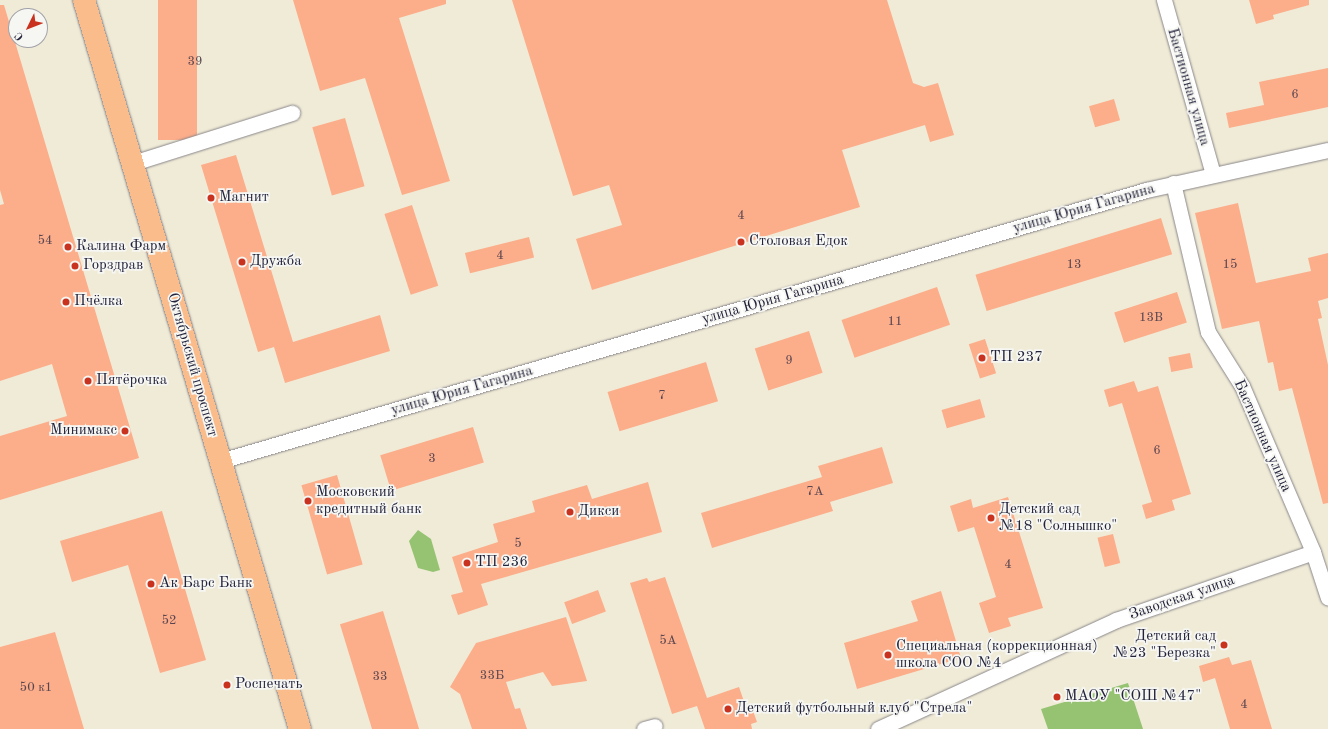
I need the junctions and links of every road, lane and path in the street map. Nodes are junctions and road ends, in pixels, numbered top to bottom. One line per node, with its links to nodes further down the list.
1 (84, 0): 5 (main road, Октябрьский проспект)
2 (1164, 0): 6 (street, Бастионная улица)
3 (292, 113): 5 (street)
4 (1328, 150): 6 (street, улица Юрия Гагарина)
5 (132, 163): 8 (main road, Октябрьский проспект)
6 (1213, 174): 7 (street, улица Юрия Гагарина)
7 (1173, 183): 8 (street, улица Юрия Гагарина); 9 (street, Бастионная улица)
8 (220, 461): 11 (main road, Октябрьский проспект)
9 (1313, 552): 10 (street, Бастионная улица); 12 (street, Заводская улица)
10 (1328, 598)
11 (300, 729)
12 (878, 729)

